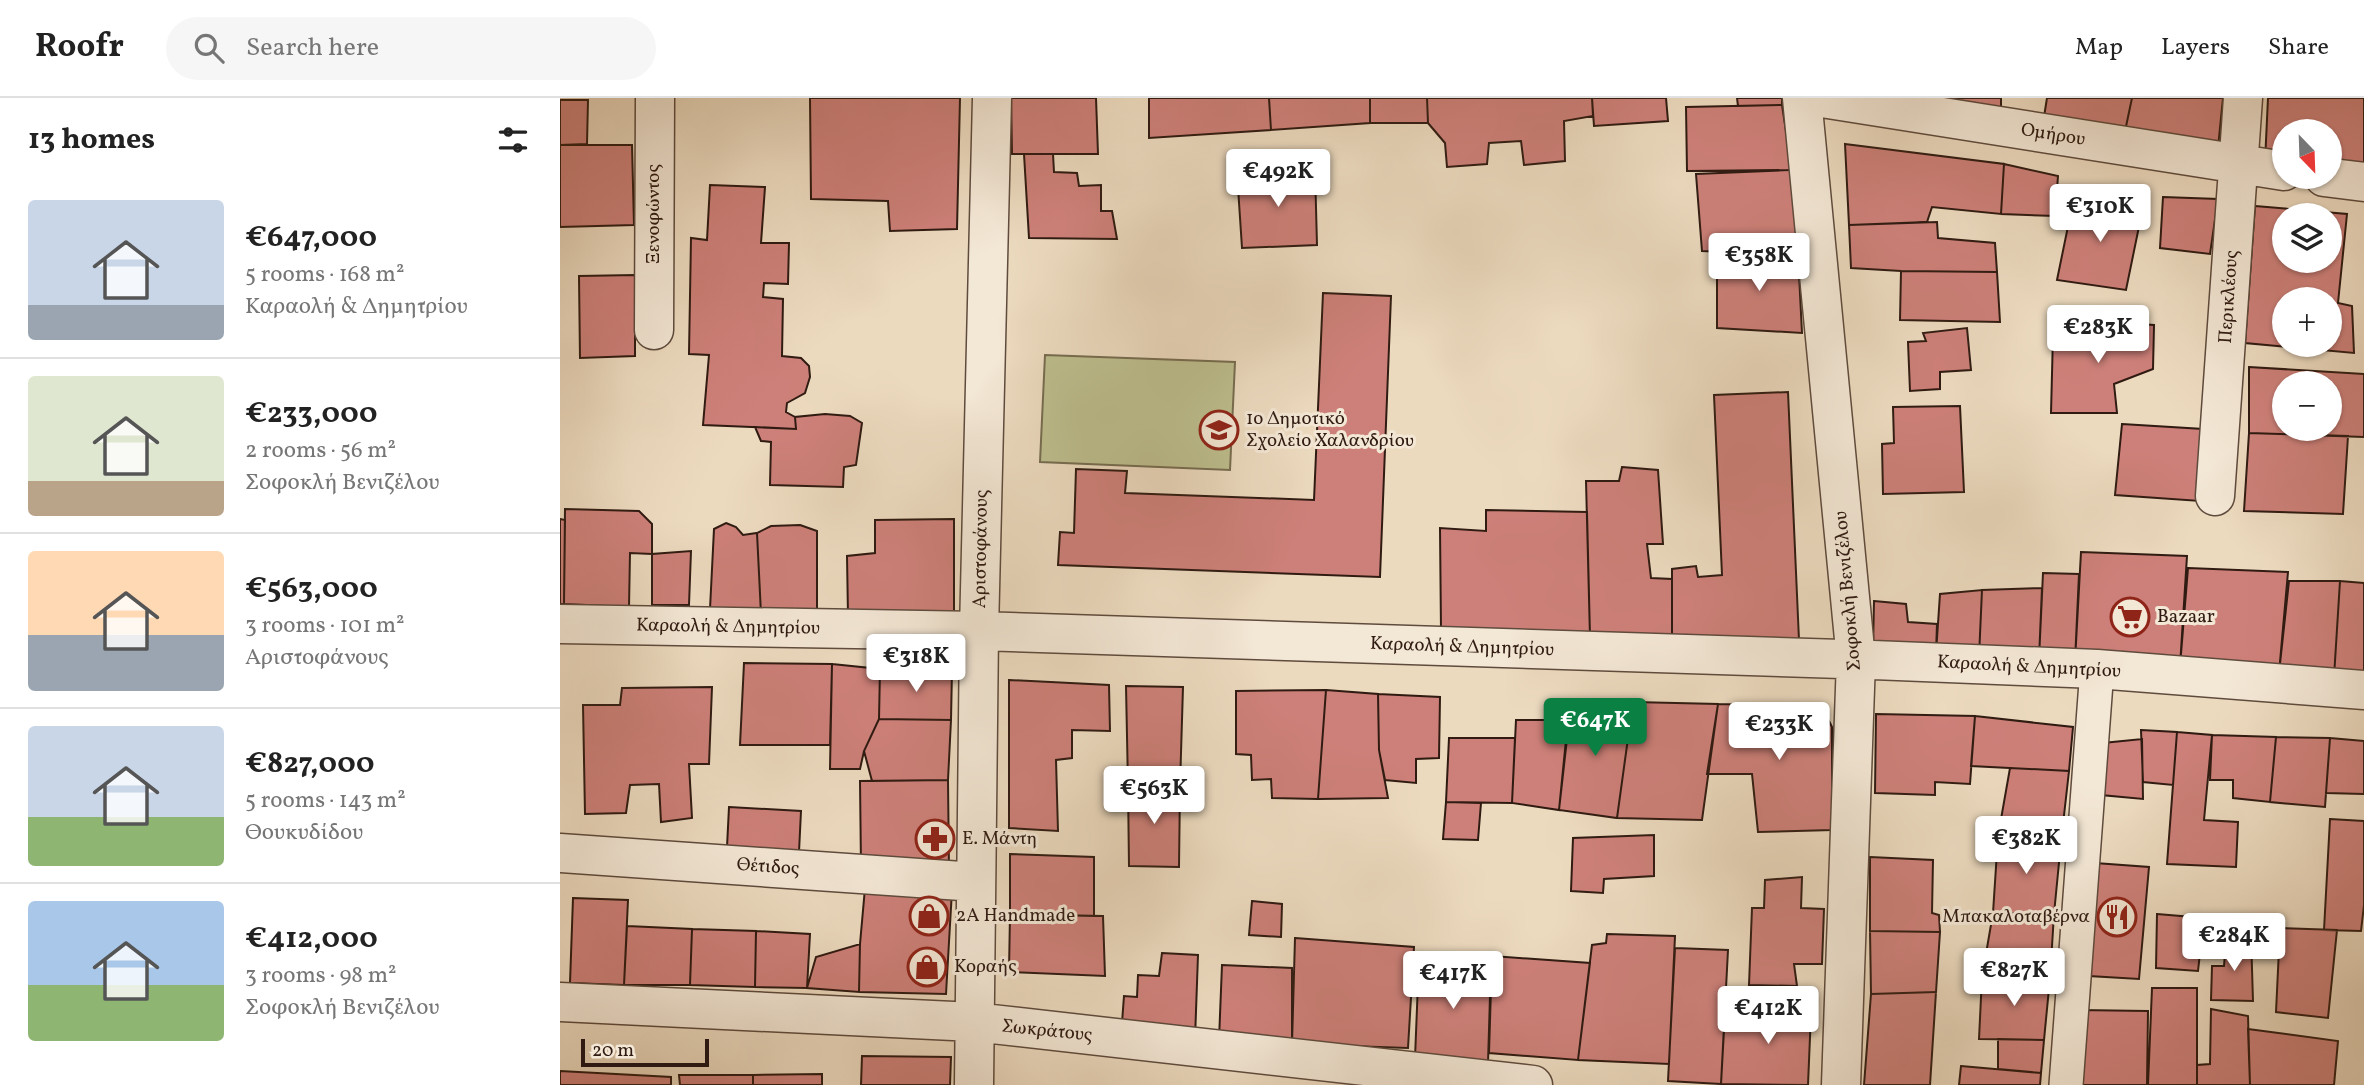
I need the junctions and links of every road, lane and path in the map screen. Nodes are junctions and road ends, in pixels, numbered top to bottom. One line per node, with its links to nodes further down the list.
1 (655, 98): 10 (street, Ξενοφώντος)
2 (992, 98): 13 (street, Αριστοφάνους)
3 (1802, 98): 14 (street, Σοφοκλή Βενιζέλου)
4 (1822, 98): 6 (street, Ομήρου)
5 (2243, 98): 6 (street, Περικλέους)
6 (2238, 166): 7 (street, Ομήρου); 11 (street, Περικλέους)
7 (2272, 170)
8 (2342, 179): 9 (street)
9 (2364, 182)
10 (654, 330)
11 (2215, 496)
12 (560, 624): 13 (street, Καραολή & Δημητρίου)
13 (979, 631): 14 (street, Καραολή & Δημητρίου); 18 (street, Αριστοφάνους)
14 (1856, 660): 15 (street, Καραολή & Δημητρίου); 23 (street, Σοφοκλή Βενιζέλου)
15 (2097, 669): 16 (street, Καραολή & Δημητρίου); 24 (street)
16 (2364, 690)
17 (560, 853): 18 (street, Θέτιδος)
18 (976, 882): 20 (street, Αριστοφάνους)
19 (560, 1002): 20 (street, Σωκράτους)
20 (974, 1022): 21 (street, Αριστοφάνους); 22 (street, Σωκράτους)
21 (974, 1085)
22 (1532, 1085)
23 (1841, 1085)
24 (2066, 1085)

